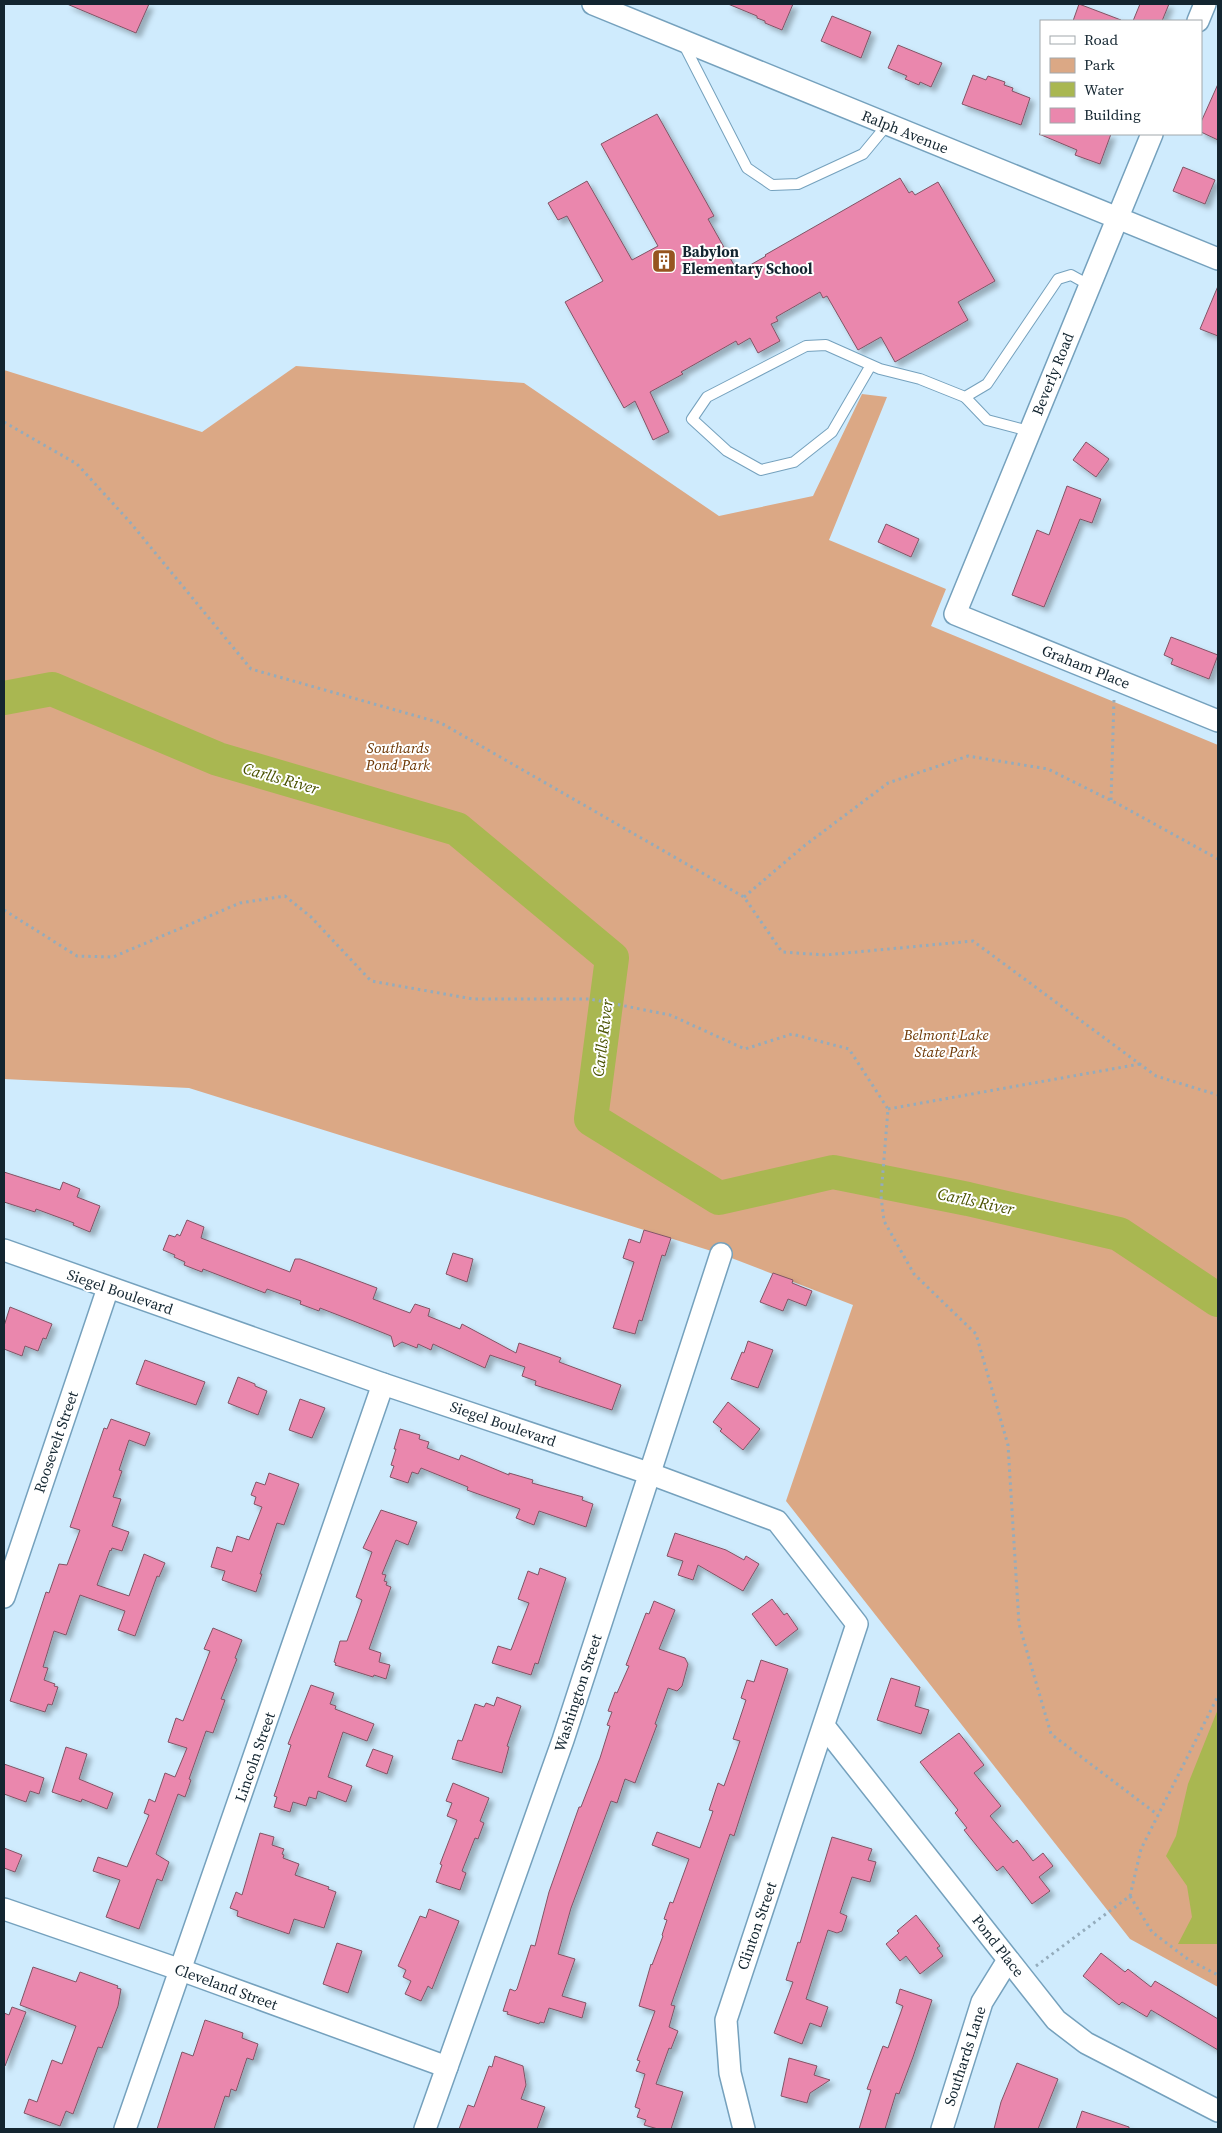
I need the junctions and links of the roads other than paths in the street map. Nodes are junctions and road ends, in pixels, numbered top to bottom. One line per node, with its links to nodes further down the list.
1 (592, 4): 4 (street, Ralph Avenue)
2 (1205, 4): 3 (street)
3 (1198, 20)
4 (682, 40): 5 (street, Ralph Avenue); 5 (lane)
5 (888, 124): 7 (street, Ralph Avenue)
6 (1152, 135): 7 (street, Beverly Road)
7 (1117, 218): 8 (street, Ralph Avenue); 9 (street, Beverly Road)
8 (1218, 259)
9 (1089, 286): 11 (lane); 12 (street, Beverly Road)
10 (871, 365): 10 (lane); 11 (lane)
11 (964, 397): 12 (lane)
12 (1030, 431): 13 (street, Beverly Road)
13 (955, 614): 14 (street, Graham Place)
14 (1218, 721)
15 (4, 1250): 17 (street, Siegel Boulevard)
16 (721, 1254): 19 (street, Washington Street)
17 (108, 1288): 18 (street, Siegel Boulevard); 20 (street, Roosevelt Street)
18 (383, 1384): 19 (street, Siegel Boulevard); 24 (street, Lincoln Street)
19 (651, 1474): 21 (street, Siegel Boulevard); 25 (street, Washington Street)
20 (4, 1597)
21 (824, 1726): 23 (street, Pond Place); 29 (street, Clinton Street)
22 (4, 1909): 24 (street, Cleveland Street)
23 (1008, 1960): 26 (street, Pond Place); 30 (street, Southards Lane)
24 (181, 1970): 25 (street, Cleveland Street); 27 (street, Lincoln Street)
25 (447, 2067): 28 (street, Washington Street)
26 (1218, 2111)
27 (125, 2129)
28 (425, 2129)
29 (744, 2129)
30 (942, 2129)

